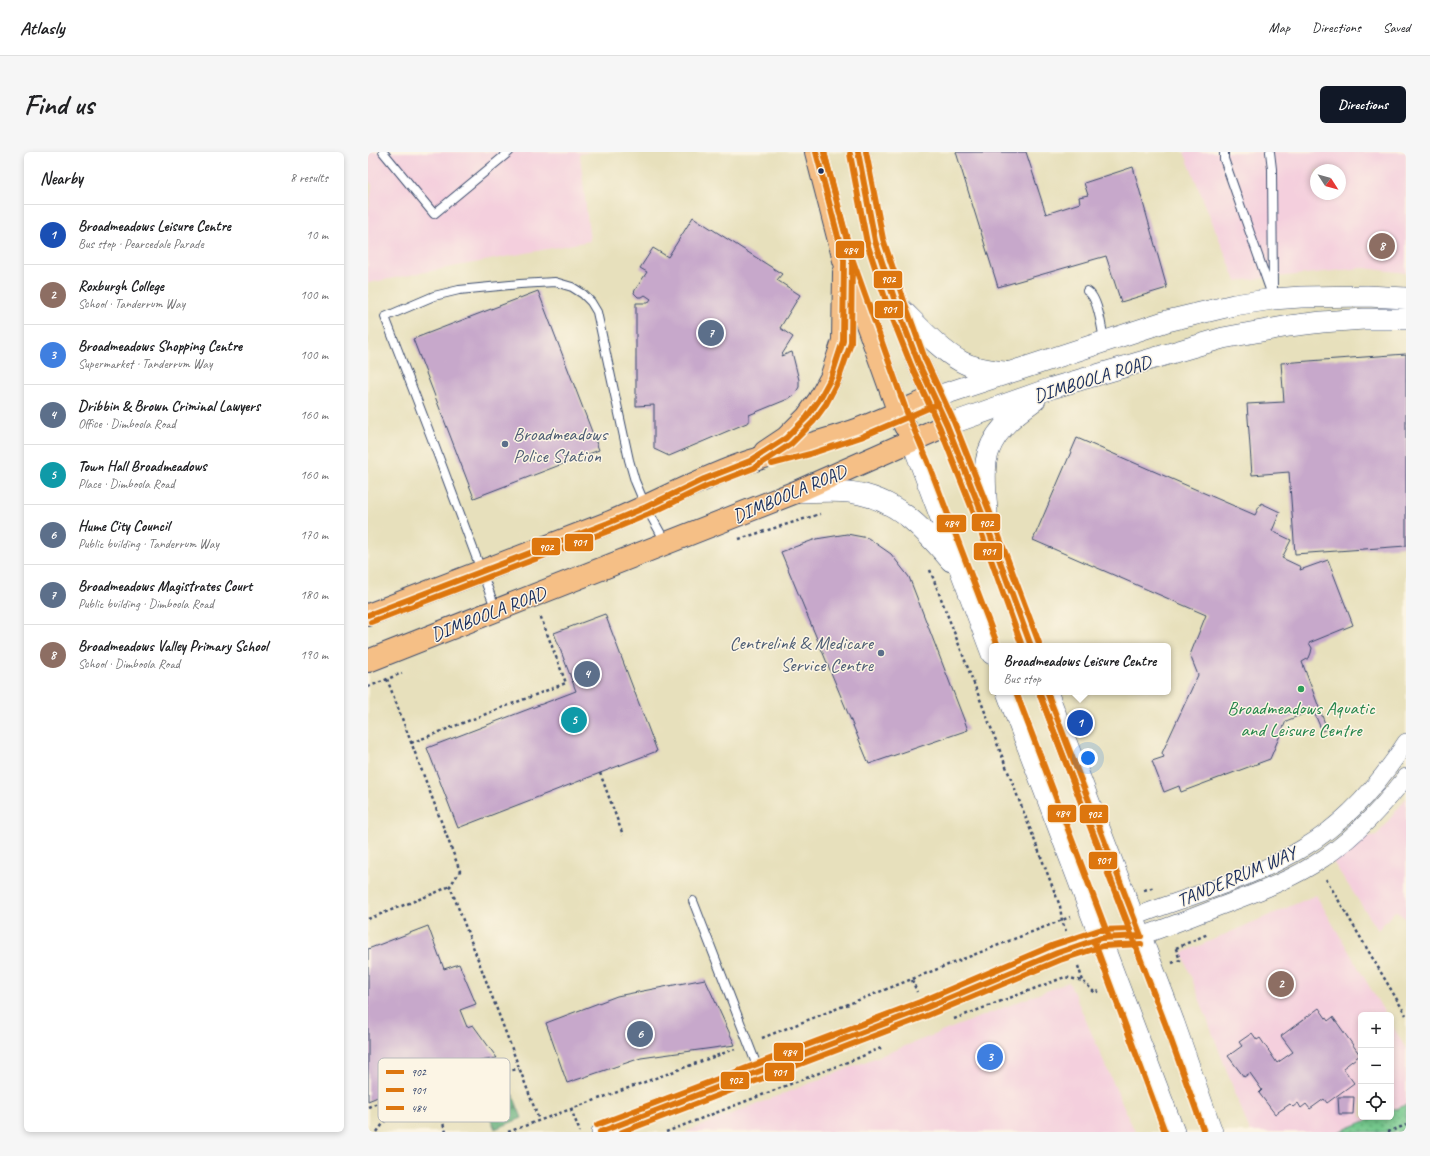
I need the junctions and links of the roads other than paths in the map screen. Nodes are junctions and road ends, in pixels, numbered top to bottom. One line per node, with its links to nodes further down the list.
1 (383, 152): 2 (lane)
2 (509, 152)
3 (816, 152): 7 (main road)
4 (858, 152): 11 (main road)
5 (1224, 152): 9 (lane)
6 (1270, 152): 9 (lane)
7 (844, 260): 19 (main road); 22 (main road)
8 (1087, 291): 15 (lane)
9 (1273, 298): 10 (street, DIMBOOLA ROAD); 12 (street, DIMBOOLA ROAD)
10 (1406, 298)
11 (896, 304): 16 (street); 18 (main road)
12 (1214, 310): 14 (street); 15 (street, DIMBOOLA ROAD)
13 (1406, 319): 14 (street, DIMBOOLA ROAD)
14 (1223, 338): 17 (street, DIMBOOLA ROAD)
15 (1104, 342): 16 (street, DIMBOOLA ROAD)
16 (1009, 373): 18 (street, DIMBOOLA ROAD)
17 (1052, 388): 20 (street, DIMBOOLA ROAD); 25 (street)
18 (935, 397): 19 (main road, DIMBOOLA ROAD); 20 (main road)
19 (899, 413): 21 (main road); 22 (main road, DIMBOOLA ROAD)
20 (947, 425): 21 (main road, DIMBOOLA ROAD); 25 (street)
21 (912, 441): 23 (main road, DIMBOOLA ROAD); 28 (street)
22 (750, 461): 24 (main road, DIMBOOLA ROAD)
23 (796, 492): 26 (main road, DIMBOOLA ROAD); 28 (street)
24 (646, 507): 26 (lane); 27 (main road, DIMBOOLA ROAD); 27 (lane)
25 (987, 526): 31 (street)
26 (666, 543): 29 (main road, DIMBOOLA ROAD)
27 (481, 572): 29 (lane); 30 (main road, DIMBOOLA ROAD)
28 (961, 572): 32 (street)
29 (496, 610): 33 (main road, DIMBOOLA ROAD)
30 (368, 615)
31 (1030, 643)
32 (989, 646)
33 (368, 661)
34 (1008, 695): 41 (street)
35 (1049, 695): 39 (street)
36 (1406, 742): 39 (street, TANDERRUM WAY)
37 (1406, 777): 40 (street, TANDERRUM WAY)
38 (693, 901): 42 (lane)
39 (1134, 917): 40 (street); 41 (street, TANDERRUM WAY)
40 (1141, 936): 41 (street, TANDERRUM WAY); 45 (street)
41 (1101, 938): 42 (street, TANDERRUM WAY); 44 (street)
42 (759, 1071): 43 (street, TANDERRUM WAY)
43 (600, 1132)
44 (1174, 1132)
45 (1212, 1132)

